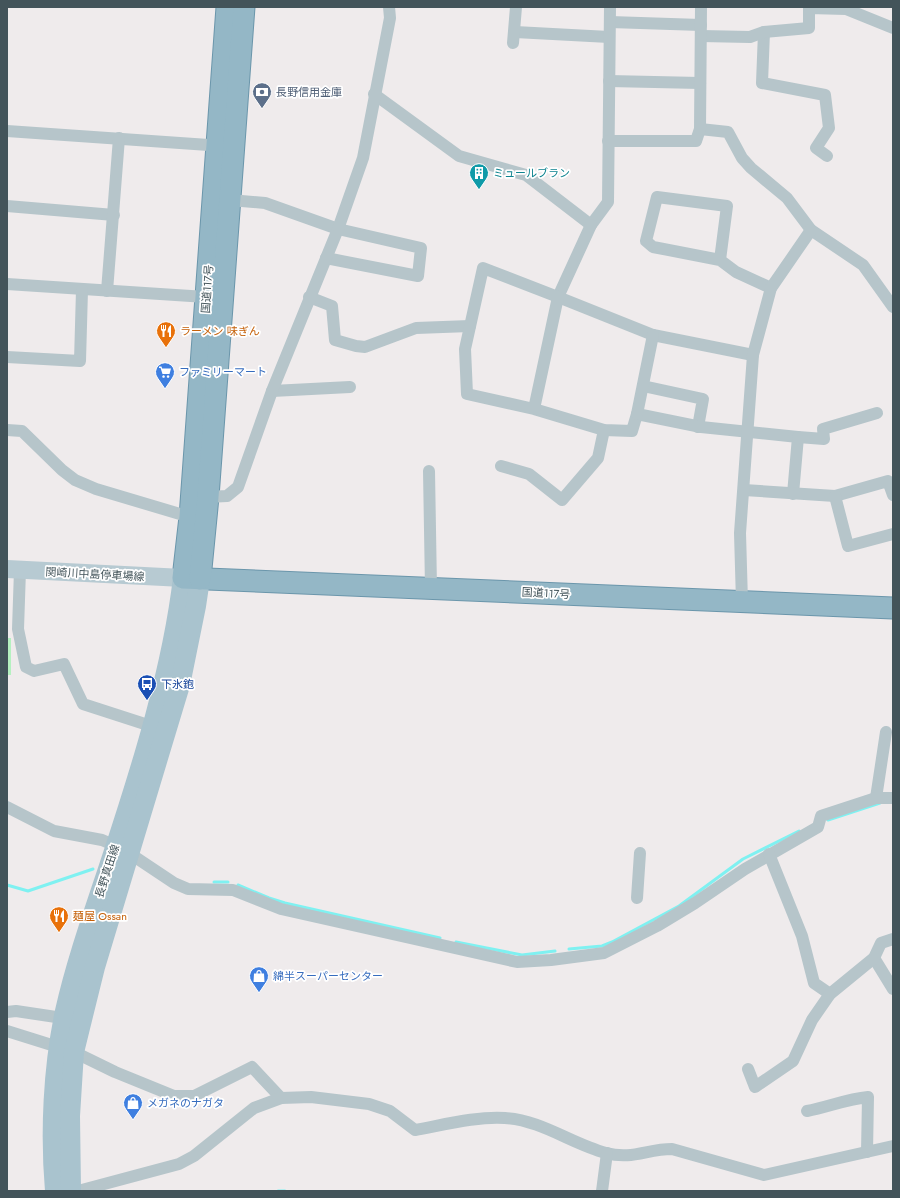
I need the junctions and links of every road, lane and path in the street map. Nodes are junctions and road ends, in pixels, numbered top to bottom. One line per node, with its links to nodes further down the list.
1 (227, 7): 19 (highway, 国道117号)
2 (244, 7): 19 (highway, 国道117号)
3 (390, 7): 14 (street)
4 (516, 7): 11 (street)
5 (610, 7): 7 (street)
6 (701, 7): 9 (street)
7 (610, 22): 9 (street); 11 (street)
8 (893, 28): 10 (street)
9 (701, 31): 10 (street); 13 (street)
10 (764, 32): 20 (street)
11 (610, 37): 12 (street)
12 (609, 81): 13 (street); 18 (street)
13 (700, 83): 15 (street)
14 (374, 94): 24 (street); 25 (street)
15 (700, 129): 18 (street); 26 (street)
16 (7, 131): 17 (street)
17 (119, 138): 19 (street); 23 (street)
18 (608, 141): 24 (street)
19 (226, 146): 21 (highway, 国道117号); 35 (highway, 国道117号)
20 (827, 156)
21 (230, 200): 25 (street); 58 (highway, 国道117号)
22 (7, 206): 23 (street)
23 (114, 215): 32 (street)
24 (591, 225): 34 (street)
25 (338, 229): 27 (street); 27 (street)
26 (810, 230): 30 (street); 36 (street)
27 (326, 258): 33 (street)
28 (720, 260): 28 (street); 30 (street)
29 (7, 284): 31 (street)
30 (771, 288): 39 (street)
31 (82, 290): 32 (street); 40 (street)
32 (107, 291): 35 (street)
33 (309, 297): 37 (street); 43 (street)
34 (558, 297): 37 (street); 38 (street); 44 (street)
35 (206, 298): 59 (highway, 国道117号)
36 (893, 307)
37 (470, 326): 44 (street)
38 (653, 335): 39 (street); 41 (street)
39 (753, 355): 50 (street)
40 (7, 357)
41 (643, 386): 46 (street); 47 (street)
42 (350, 387): 43 (street)
43 (272, 391): 58 (street)
44 (534, 409): 49 (street)
45 (877, 413): 51 (street)
46 (637, 414): 47 (street); 49 (street)
47 (698, 427): 50 (street)
48 (7, 430): 59 (street)
49 (604, 430): 52 (street)
50 (748, 431): 51 (street); 54 (street)
51 (798, 437): 55 (street)
52 (501, 466)
53 (429, 471): 63 (street)
54 (744, 490): 55 (street); 64 (street)
55 (793, 494): 57 (street)
56 (893, 495): 57 (street)
57 (834, 496): 60 (street)
58 (208, 497): 62 (highway, 国道117号)
59 (190, 517): 62 (highway, 国道117号)
60 (893, 534)
61 (14, 569): 62 (main road, 関崎川中島停車場線); 66 (street)
62 (191, 579): 63 (highway, 国道117号); 66 (main road, 長野真田線); 71 (main road, 長野真田線)
63 (431, 588): 64 (highway, 国道117号)
64 (742, 602): 65 (highway, 国道117号)
65 (893, 608)
66 (151, 726): 71 (main road, 長野真田線)
67 (886, 732): 68 (street)
68 (876, 798): 69 (street); 73 (street)
69 (893, 798)
70 (7, 807): 71 (street)
71 (122, 850): 73 (street); 82 (main road, 長野真田線)
72 (640, 853): 74 (street)
73 (769, 854): 78 (street)
74 (637, 898)
75 (893, 939): 76 (street)
76 (874, 958): 77 (street); 78 (street)
77 (893, 989)
78 (830, 994): 83 (street)
79 (7, 1012): 80 (street)
80 (56, 1018)
81 (7, 1031): 82 (street)
82 (66, 1050): 84 (street); 89 (main road, 長野真田線); 90 (main road, 長野真田線)
83 (748, 1069)
84 (281, 1098): 88 (street); 91 (street)
85 (807, 1111): 87 (street)
86 (893, 1146): 87 (street)
87 (867, 1152): 88 (street)
88 (607, 1153): 92 (street)
89 (55, 1191)
90 (70, 1191)
91 (78, 1191)
92 (602, 1191)

